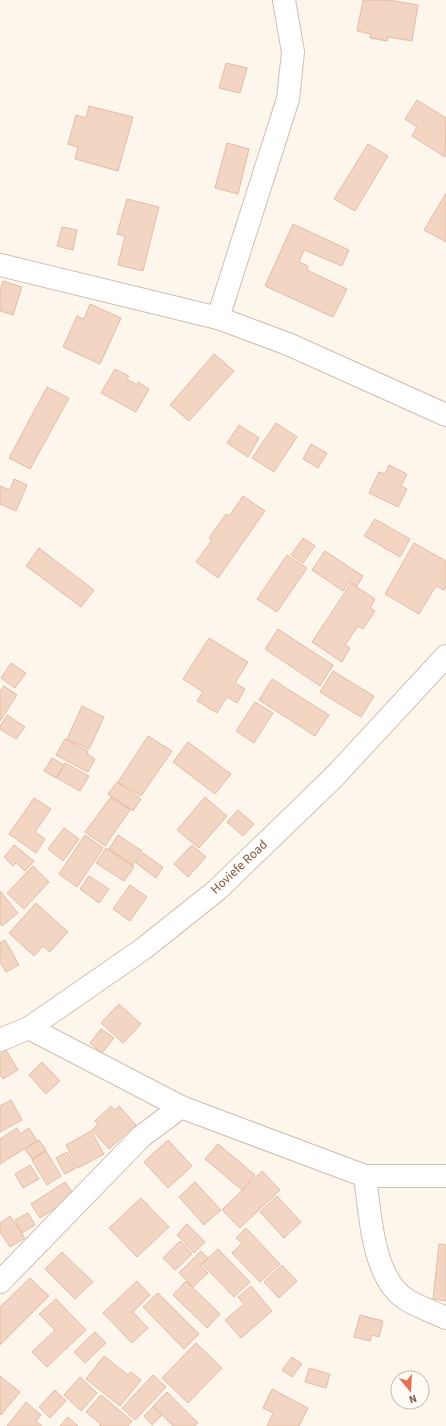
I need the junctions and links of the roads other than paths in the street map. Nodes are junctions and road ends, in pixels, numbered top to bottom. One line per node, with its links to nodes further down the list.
1 (284, 0): 3 (street)
2 (0, 265): 3 (street)
3 (218, 318): 4 (street)
4 (446, 415)
5 (446, 656): 6 (street, Hoviefe Road)
6 (29, 1028): 7 (street, Hoviefe Road); 8 (street)
7 (0, 1040)
8 (181, 1107): 9 (street); 11 (street)
9 (365, 1176): 10 (street); 12 (street)
10 (446, 1176)
11 (0, 1282)
12 (446, 1318)

